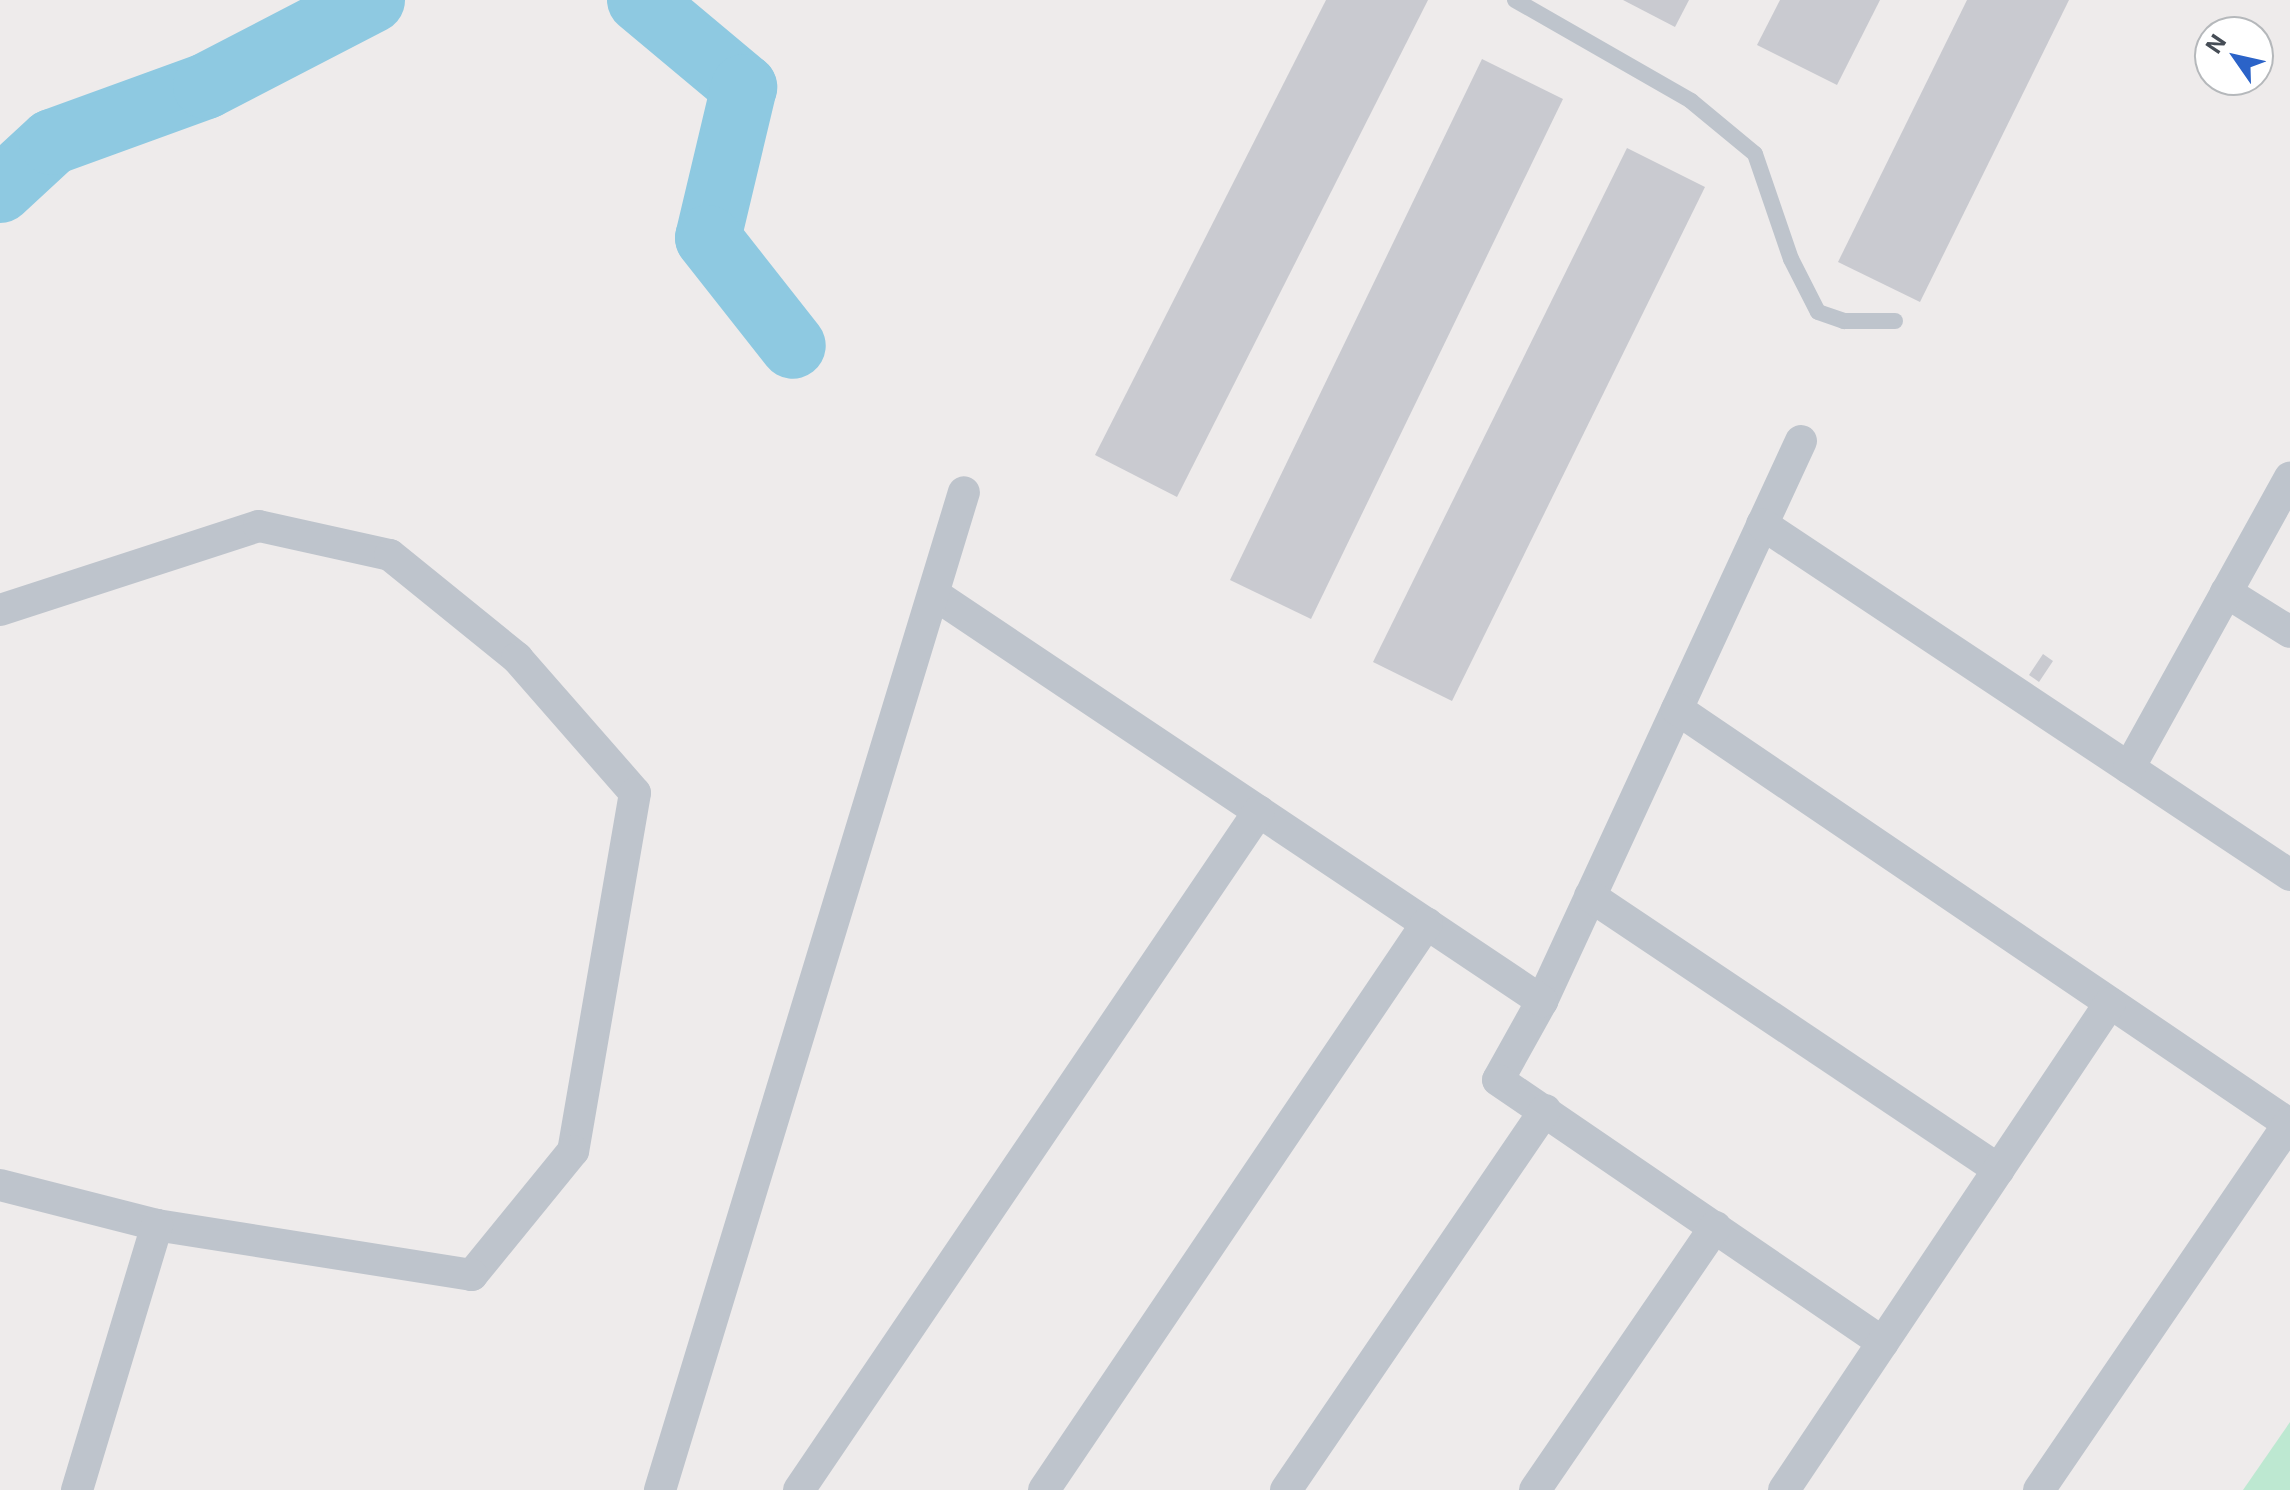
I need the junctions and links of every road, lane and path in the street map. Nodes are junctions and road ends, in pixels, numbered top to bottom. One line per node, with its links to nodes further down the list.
1 (1515, 0): 2 (lane)
2 (1895, 321)
3 (1801, 441): 6 (street)
4 (2290, 478): 7 (street)
5 (964, 492): 8 (street)
6 (1762, 524): 11 (street); 12 (street)
7 (2226, 592): 10 (street); 12 (street)
8 (934, 594): 13 (street); 27 (street)
9 (0, 610): 23 (street)
10 (2290, 632)
11 (1677, 709): 15 (street); 18 (street)
12 (2129, 768): 14 (street)
13 (1259, 811): 16 (street); 28 (street)
14 (2290, 875)
15 (1590, 896): 17 (street); 21 (street)
16 (1427, 923): 17 (street); 29 (street)
17 (1542, 1001): 19 (street)
18 (2110, 1003): 20 (street); 21 (street)
19 (1545, 1110): 24 (street); 30 (street)
20 (2289, 1123): 33 (street)
21 (1999, 1170): 25 (street)
22 (0, 1185): 23 (street)
23 (157, 1225): 26 (street)
24 (1715, 1227): 25 (street); 31 (street)
25 (1883, 1343): 32 (street)
26 (77, 1490)
27 (660, 1490)
28 (799, 1490)
29 (1044, 1490)
30 (1286, 1490)
31 (1535, 1490)
32 (1784, 1490)
33 (2039, 1490)

